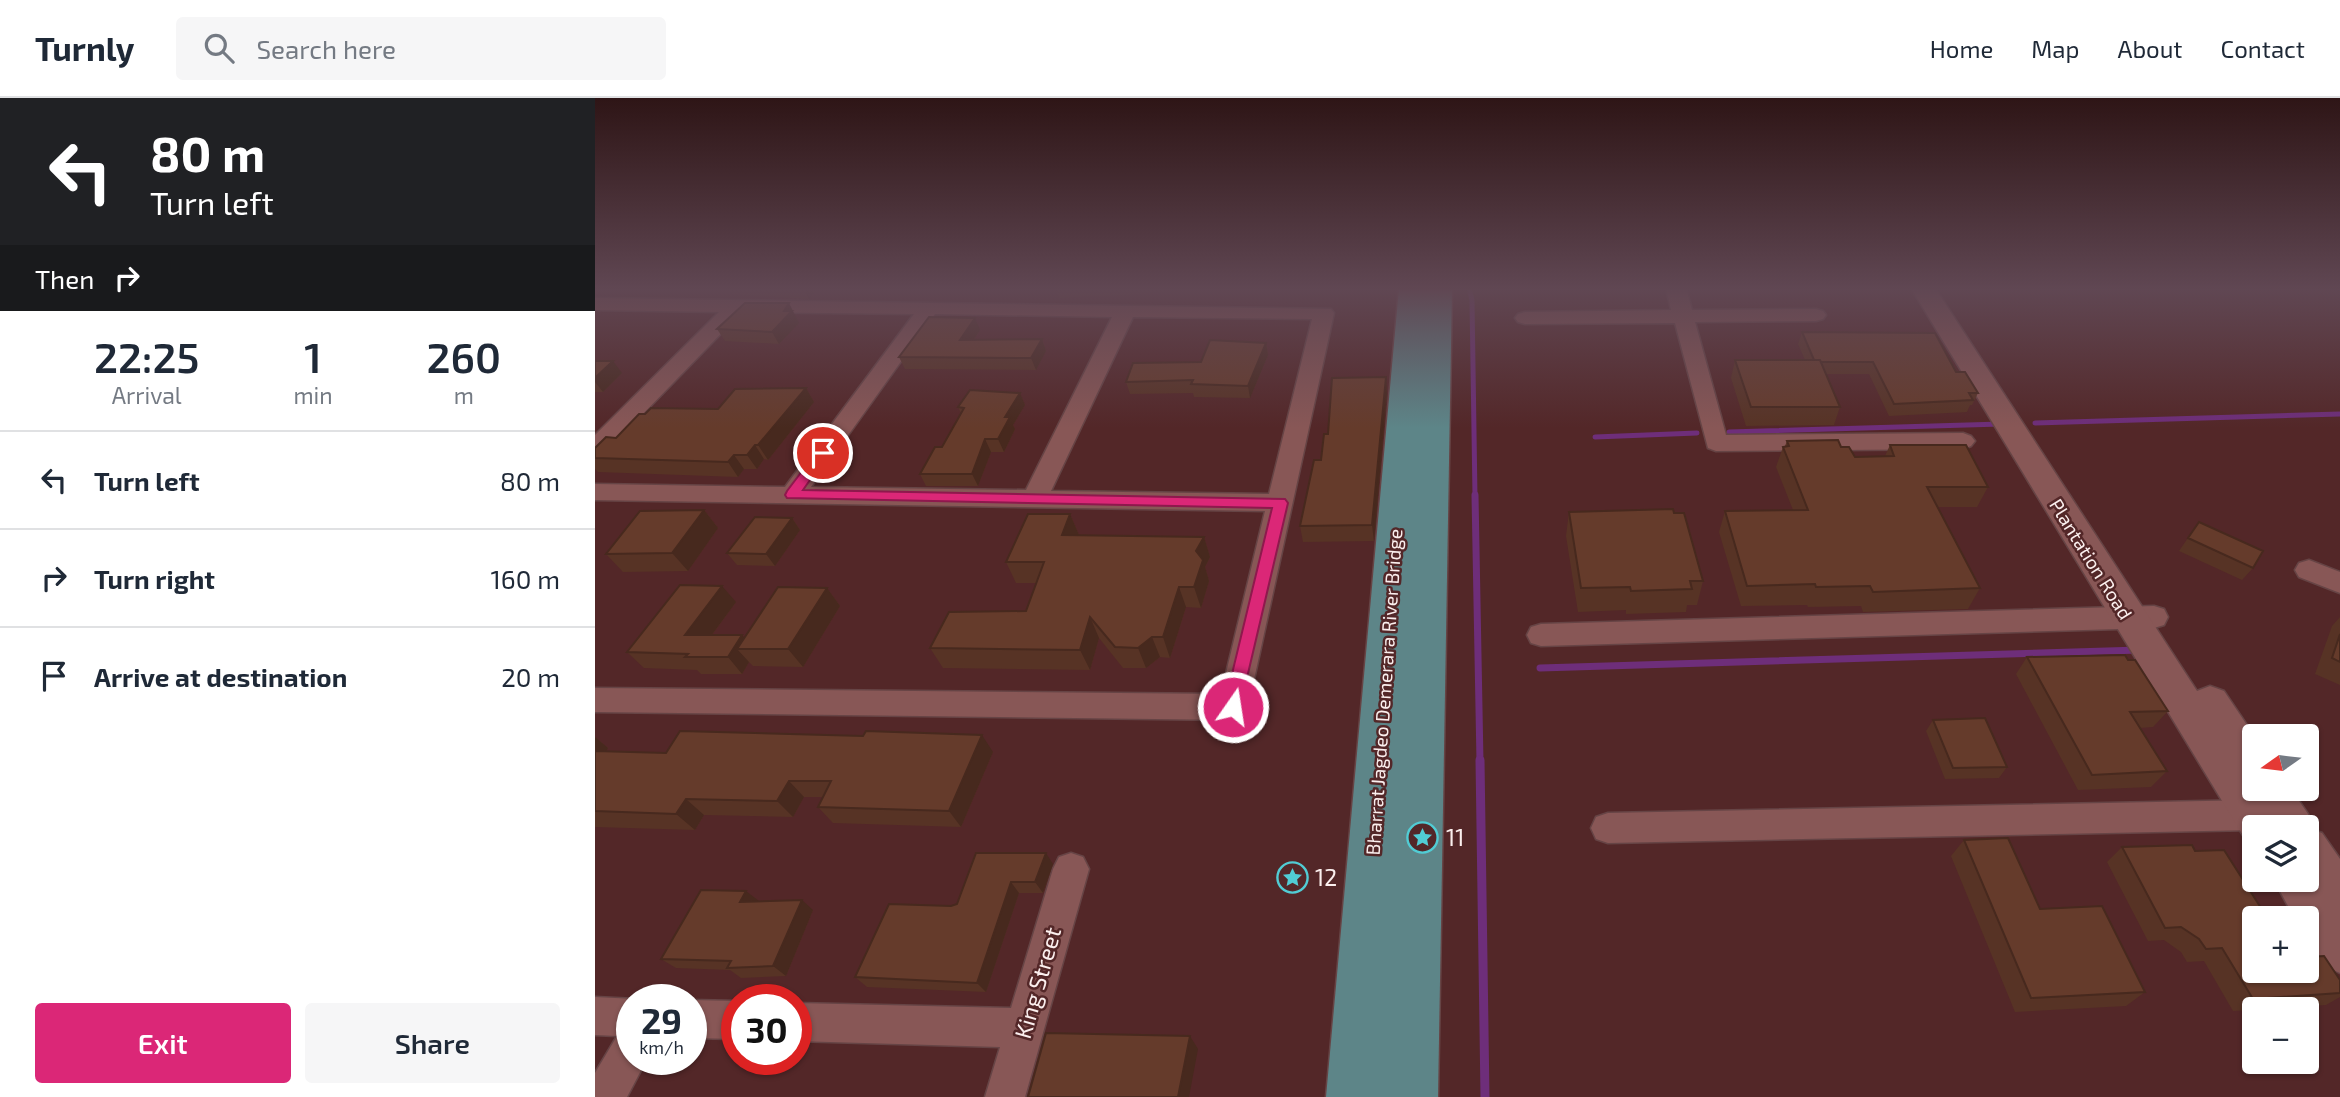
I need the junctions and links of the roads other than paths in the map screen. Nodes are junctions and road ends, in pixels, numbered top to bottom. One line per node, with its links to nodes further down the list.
1 (708, 335): 11 (street)
2 (909, 335): 13 (street)
3 (1114, 335): 14 (street)
4 (1320, 335): 15 (street)
5 (1410, 335): 36 (main road, Bharrat Jagdeo Demerara River Bridge)
6 (1436, 335): 37 (main road, Bharrat Jagdeo Demerara River Bridge)
7 (1689, 335): 10 (street)
8 (1954, 335): 18 (street, Plantation Road)
9 (1969, 335): 18 (street, Plantation Road)
10 (1963, 441)
11 (595, 449)
12 (595, 492): 13 (street)
13 (792, 495): 14 (street)
14 (1034, 499): 15 (street)
15 (1280, 503): 20 (street)
16 (2309, 570): 17 (street)
17 (2340, 583)
18 (2141, 618): 19 (street); 21 (street, Plantation Road); 22 (street, Plantation Road)
19 (1541, 635)
20 (595, 699)
21 (2242, 752)
22 (2261, 811): 23 (street)
23 (1608, 828)
24 (2319, 866): 27 (street)
25 (1071, 869): 32 (street, King Street)
26 (2304, 892): 28 (street)
27 (2340, 898)
28 (2340, 950)
29 (595, 1016): 30 (street)
30 (616, 1017)
31 (812, 1022): 32 (street)
32 (1025, 1028): 35 (street, King Street)
33 (617, 1075): 34 (street)
34 (604, 1097)
35 (1005, 1097)
36 (1354, 1097)
37 (1410, 1097)

